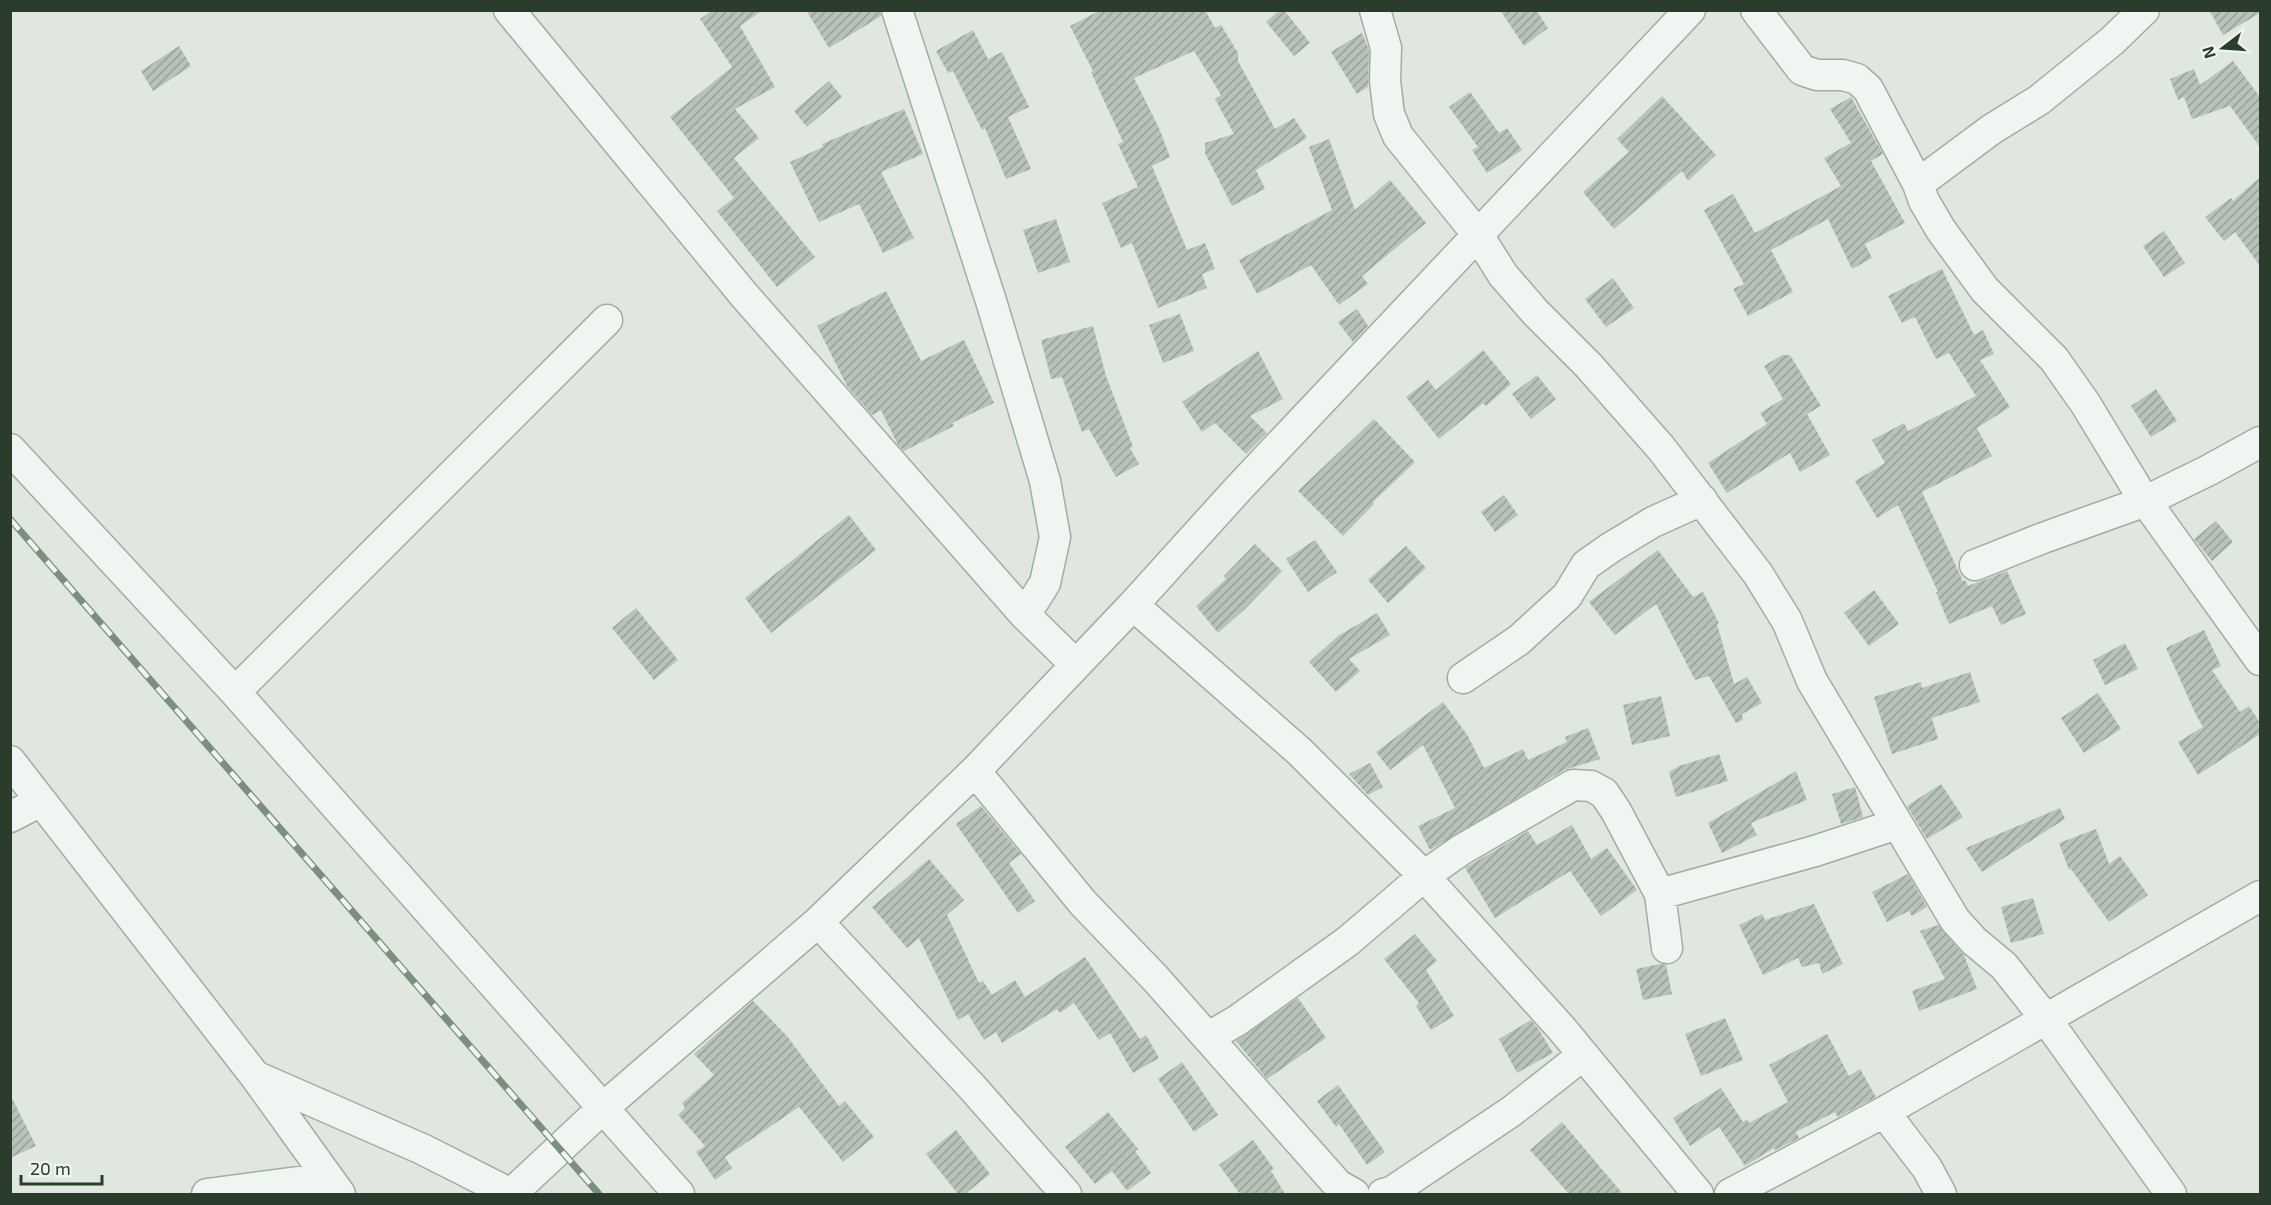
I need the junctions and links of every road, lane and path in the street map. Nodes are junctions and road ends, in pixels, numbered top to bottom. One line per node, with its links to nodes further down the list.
1 (509, 10): 16 (street)
2 (897, 10): 16 (street)
3 (1375, 10): 8 (street)
4 (1690, 10): 8 (street)
5 (1756, 10): 7 (street)
6 (2144, 10): 7 (street)
7 (1918, 184): 13 (street)
8 (1478, 235): 12 (street); 15 (street)
9 (607, 321): 20 (street)
10 (2260, 442): 13 (street)
11 (10, 449): 20 (street)
12 (1702, 500): 19 (street); 25 (street)
13 (2145, 501): 14 (street); 17 (street)
14 (1976, 565)
15 (1133, 605): 18 (street); 26 (street)
16 (1025, 615): 18 (street)
17 (2260, 660)
18 (1075, 664): 22 (street)
19 (1463, 678)
20 (235, 692): 35 (street)
21 (10, 761): 23 (street)
22 (975, 771): 29 (street); 32 (street)
23 (41, 801): 24 (street); 34 (street)
24 (10, 818)
25 (1897, 824): 27 (street); 31 (street)
26 (1424, 876): 27 (street); 32 (street); 33 (street)
27 (1660, 894): 30 (street)
28 (2260, 896): 31 (street)
29 (818, 922): 35 (street); 41 (street)
30 (1667, 948)
31 (2046, 1019): 36 (street); 47 (street)
32 (1209, 1037): 42 (street)
33 (1583, 1055): 43 (street); 44 (street)
34 (255, 1076): 37 (street); 39 (street)
35 (603, 1108): 39 (street); 40 (street)
36 (1884, 1112): 45 (street); 46 (street)
37 (334, 1186): 38 (street)
38 (207, 1194)
39 (511, 1194)
40 (680, 1194)
41 (1066, 1194)
42 (1354, 1194)
43 (1383, 1194)
44 (1698, 1194)
45 (1730, 1194)
46 (1941, 1194)
47 (2171, 1194)

